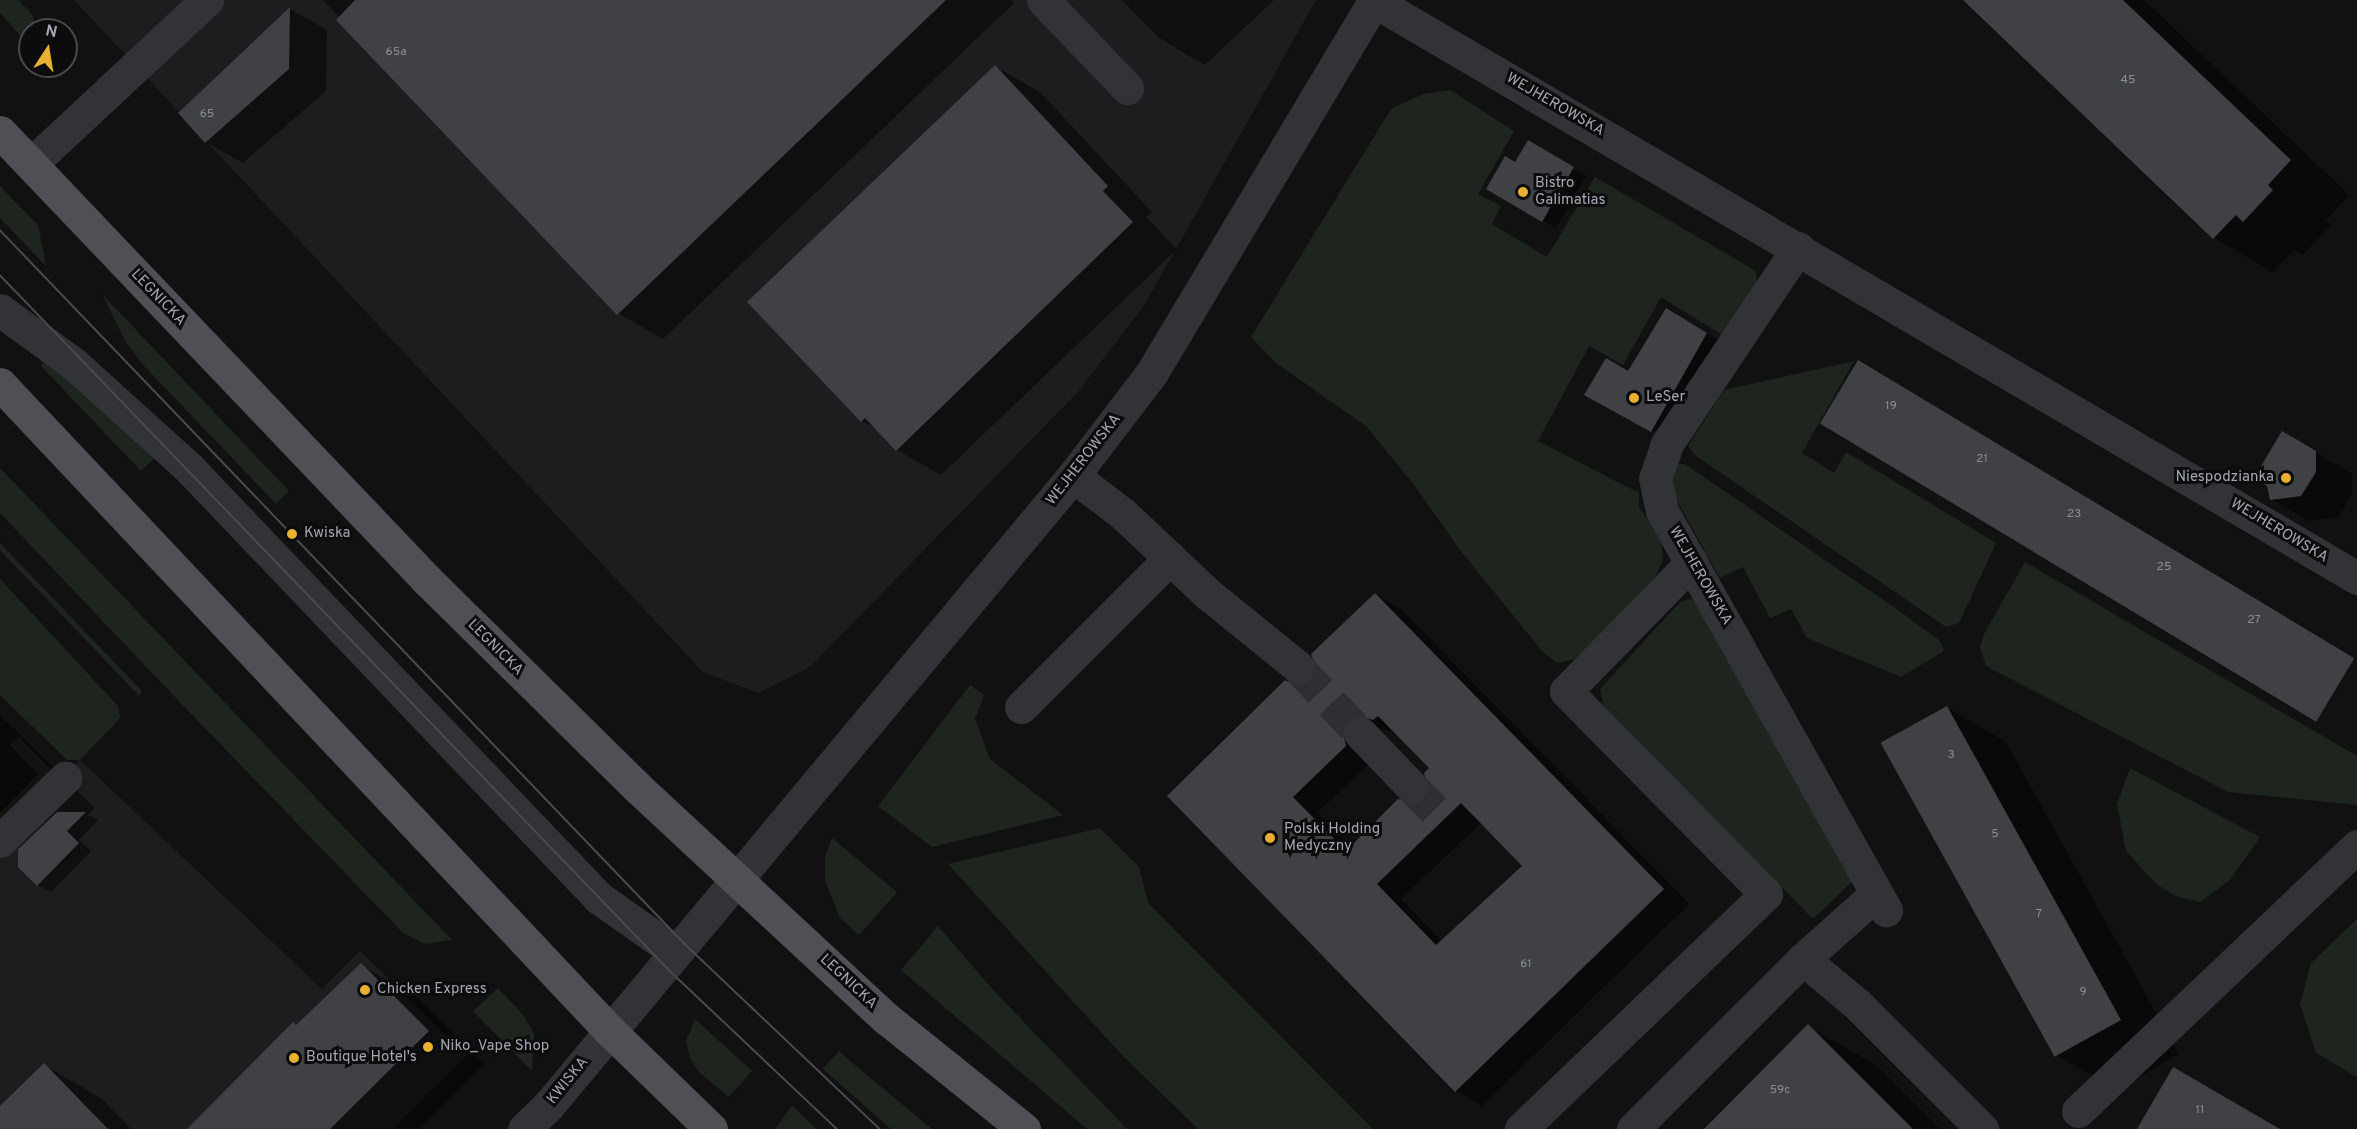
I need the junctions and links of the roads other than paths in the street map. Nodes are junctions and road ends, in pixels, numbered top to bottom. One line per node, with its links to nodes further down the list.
1 (207, 0): 6 (street)
2 (1043, 0): 4 (street)
3 (1375, 1): 7 (street, WEJHEROWSKA); 10 (street, WEJHEROWSKA)
4 (1127, 88)
5 (0, 132): 6 (main road, LEGNICKA)
6 (31, 164): 21 (main road, LEGNICKA)
7 (1798, 248): 12 (street, WEJHEROWSKA); 13 (street, WEJHEROWSKA)
8 (0, 310): 22 (street)
9 (0, 384): 24 (main road)
10 (1073, 476): 11 (street); 21 (street, WEJHEROWSKA)
11 (1170, 558): 14 (street); 15 (street)
12 (1692, 562): 23 (street, WEJHEROWSKA); 29 (street)
13 (2357, 578)
14 (1298, 667)
15 (1021, 707)
16 (1360, 733): 18 (street)
17 (65, 778): 19 (street)
18 (1411, 786)
19 (0, 841)
20 (2357, 846): 25 (street)
21 (737, 877): 22 (street, WEJHEROWSKA); 28 (main road, LEGNICKA)
22 (674, 951): 24 (street, KWISKA)
23 (1803, 959): 30 (street); 31 (street)
24 (609, 1030): 26 (street, KWISKA); 27 (main road)
25 (2078, 1111)
26 (524, 1129)
27 (711, 1129)
28 (1024, 1129)
29 (1521, 1129)
30 (1633, 1129)
31 (1982, 1129)

